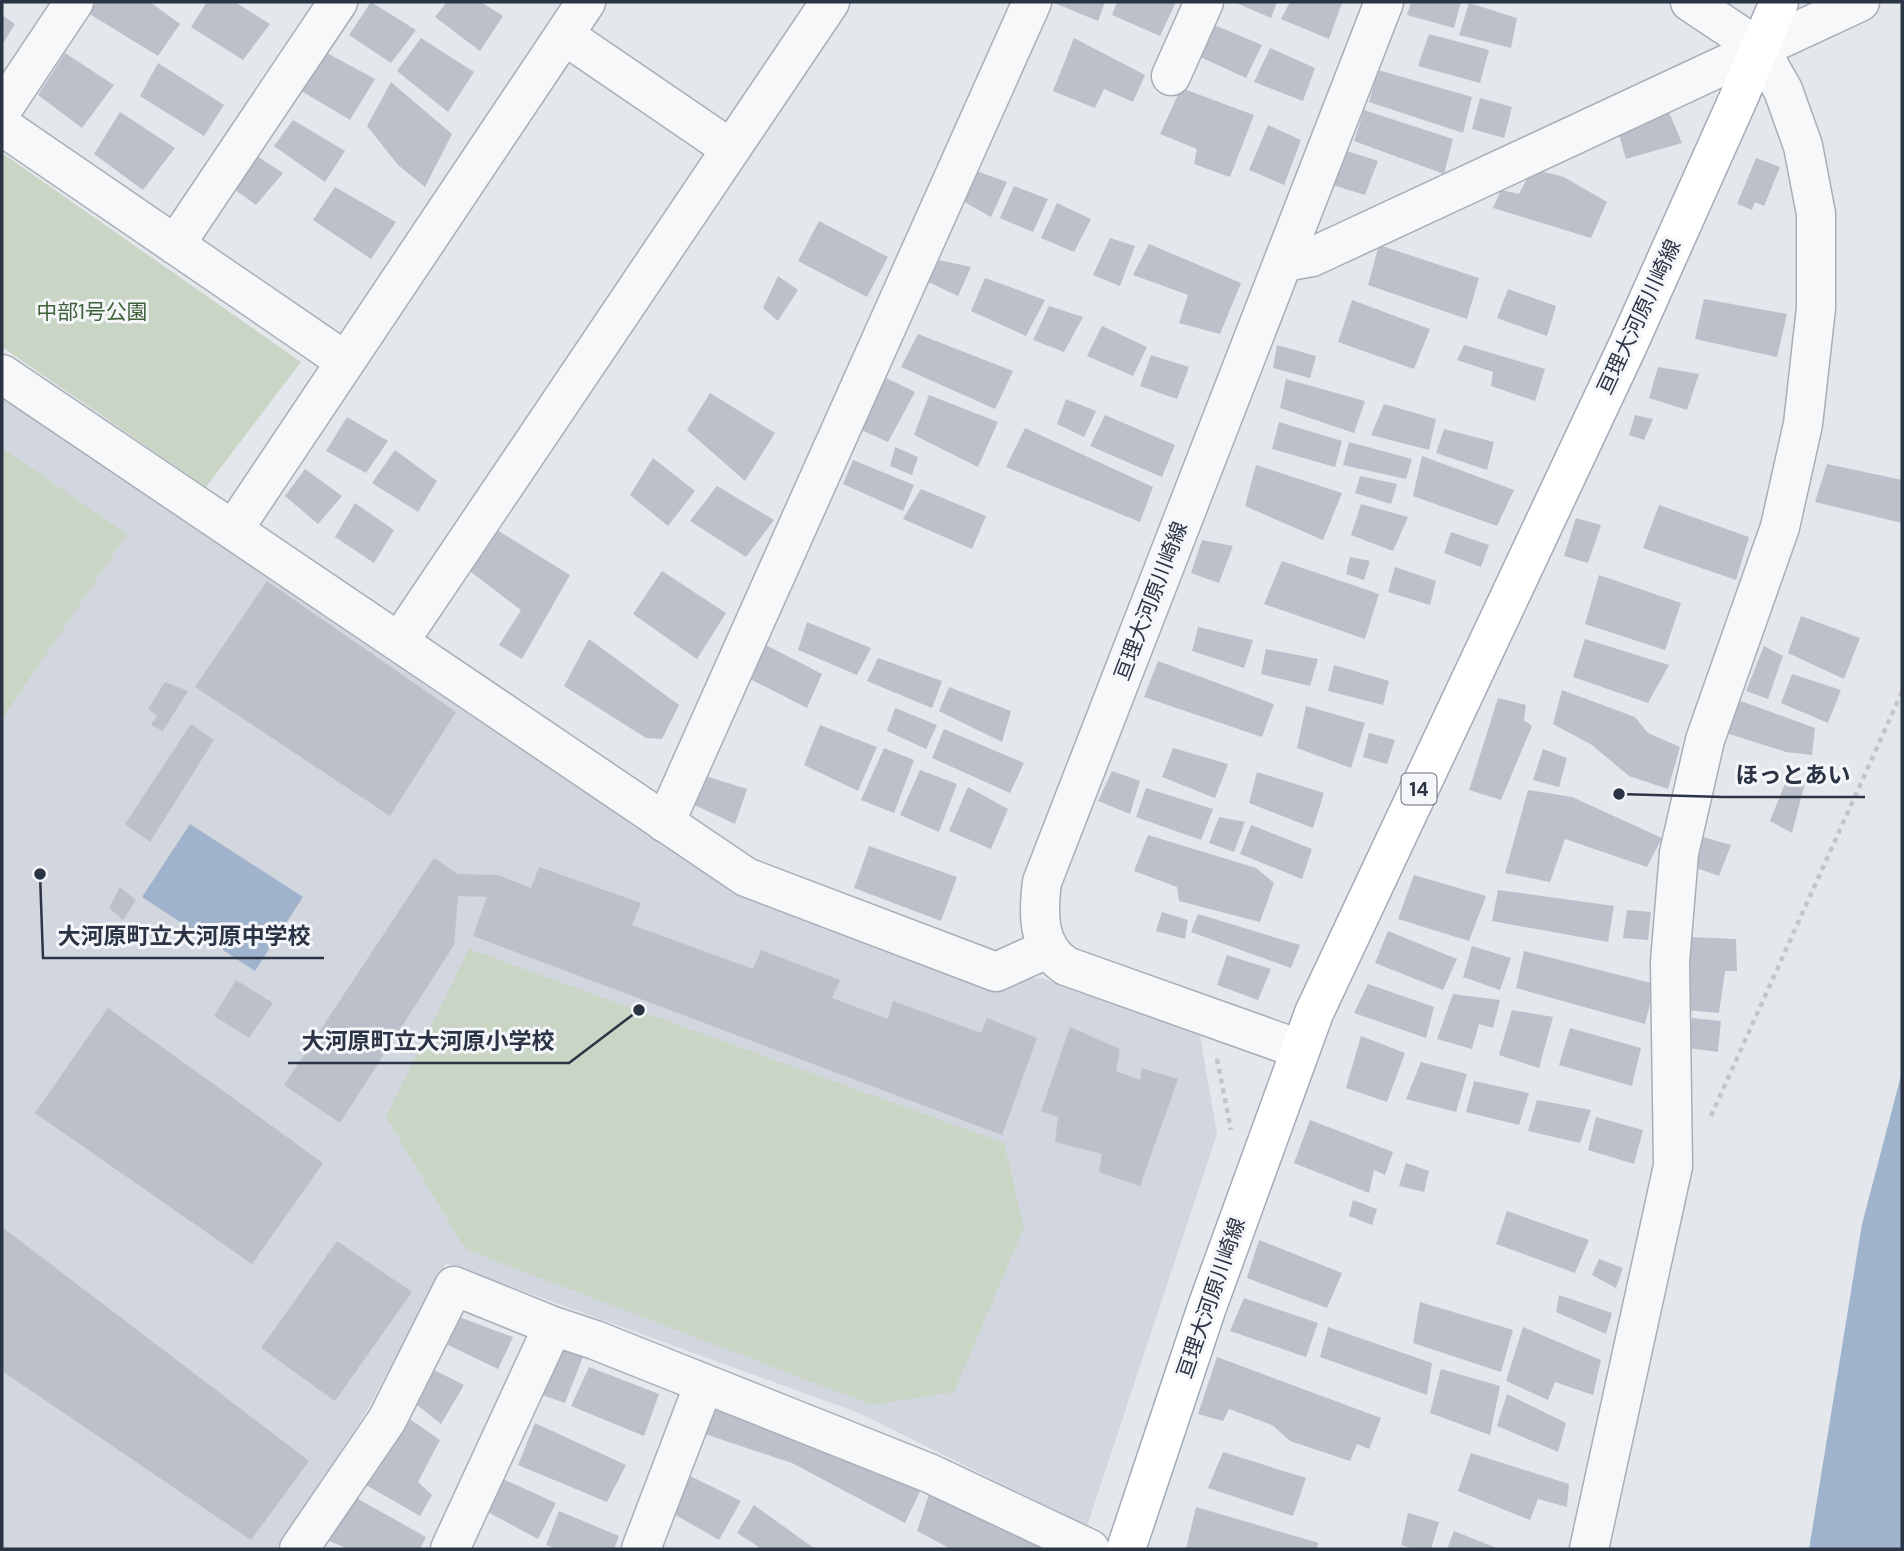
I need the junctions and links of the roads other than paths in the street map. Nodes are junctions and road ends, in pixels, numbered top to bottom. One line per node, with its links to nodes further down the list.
1 (74, 2): 14 (street)
2 (338, 2): 17 (street)
3 (586, 2): 11 (street)
4 (830, 2): 16 (street)
5 (1032, 2): 23 (street)
6 (1204, 2): 13 (street)
7 (1384, 2): 18 (street, 亘理大河原川崎線)
8 (1690, 2): 12 (street)
9 (1779, 2): 12 (main road, 亘理大河原川崎線 / 14)
10 (1860, 2): 12 (street)
11 (564, 34): 16 (street); 19 (street)
12 (1759, 48): 18 (street); 25 (main road, 亘理大河原川崎線 / 14); 33 (street)
13 (1171, 76)
14 (2, 110)
15 (2, 126): 17 (street)
16 (731, 149): 22 (street)
17 (174, 245): 19 (street)
18 (1284, 262): 24 (street, 亘理大河原川崎線)
19 (345, 361): 21 (street)
20 (2, 373): 21 (street)
21 (233, 530): 22 (street)
22 (399, 642): 23 (street)
23 (665, 823): 24 (street)
24 (1046, 949): 25 (street)
25 (1299, 1049): 32 (main road, 亘理大河原川崎線 / 14)
26 (553, 1326): 27 (street); 28 (street); 29 (street)
27 (704, 1384): 30 (street); 31 (street)
28 (299, 1549)
29 (450, 1549)
30 (641, 1549)
31 (1090, 1549)
32 (1126, 1549)
33 (1589, 1549)

